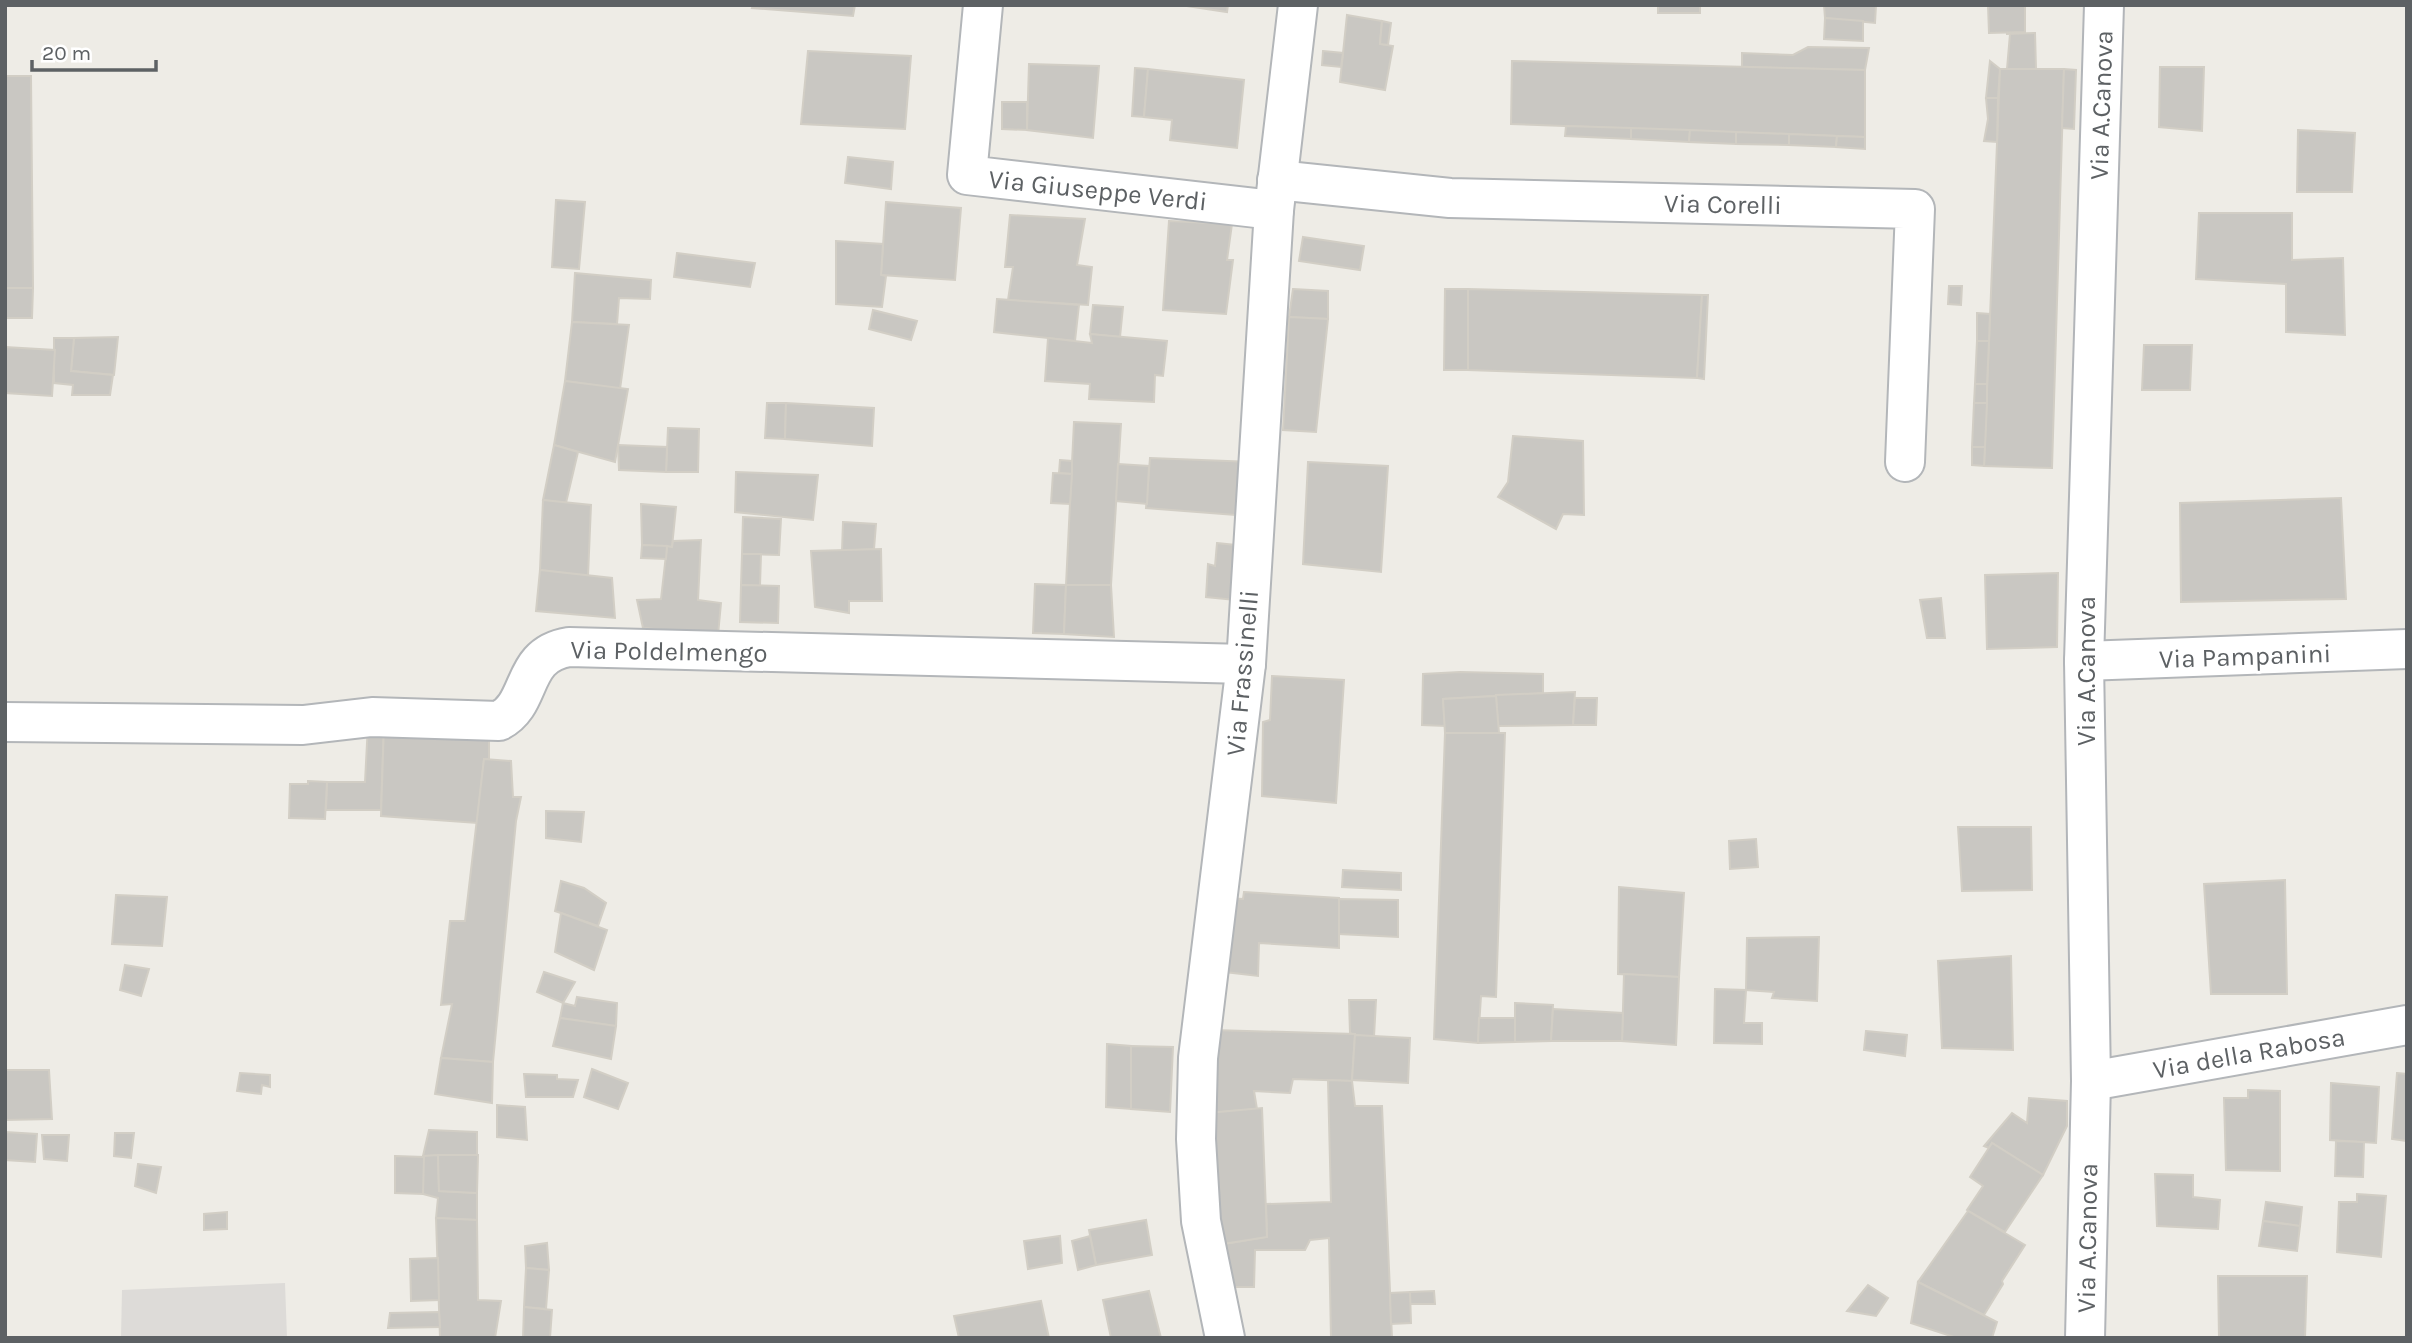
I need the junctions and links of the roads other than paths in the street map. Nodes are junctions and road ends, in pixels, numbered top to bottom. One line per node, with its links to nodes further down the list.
1 (983, 5): 4 (street, Via Giuseppe Verdi)
2 (1298, 5): 4 (street, Via Frassinelli)
3 (2104, 5): 7 (street, Via A.Canova)
4 (1276, 195): 5 (street, Via Corelli); 8 (street, Via Frassinelli)
5 (1905, 462)
6 (2407, 649): 7 (street, Via Pampanini)
7 (2084, 661): 11 (street, Via A.Canova)
8 (1246, 664): 9 (street, Via Poldelmengo); 12 (street, Via Frassinelli)
9 (5, 722)
10 (2407, 1025): 11 (street, Via della Rabosa)
11 (2091, 1081): 13 (street, Via A.Canova)
12 (1225, 1338)
13 (2085, 1338)

